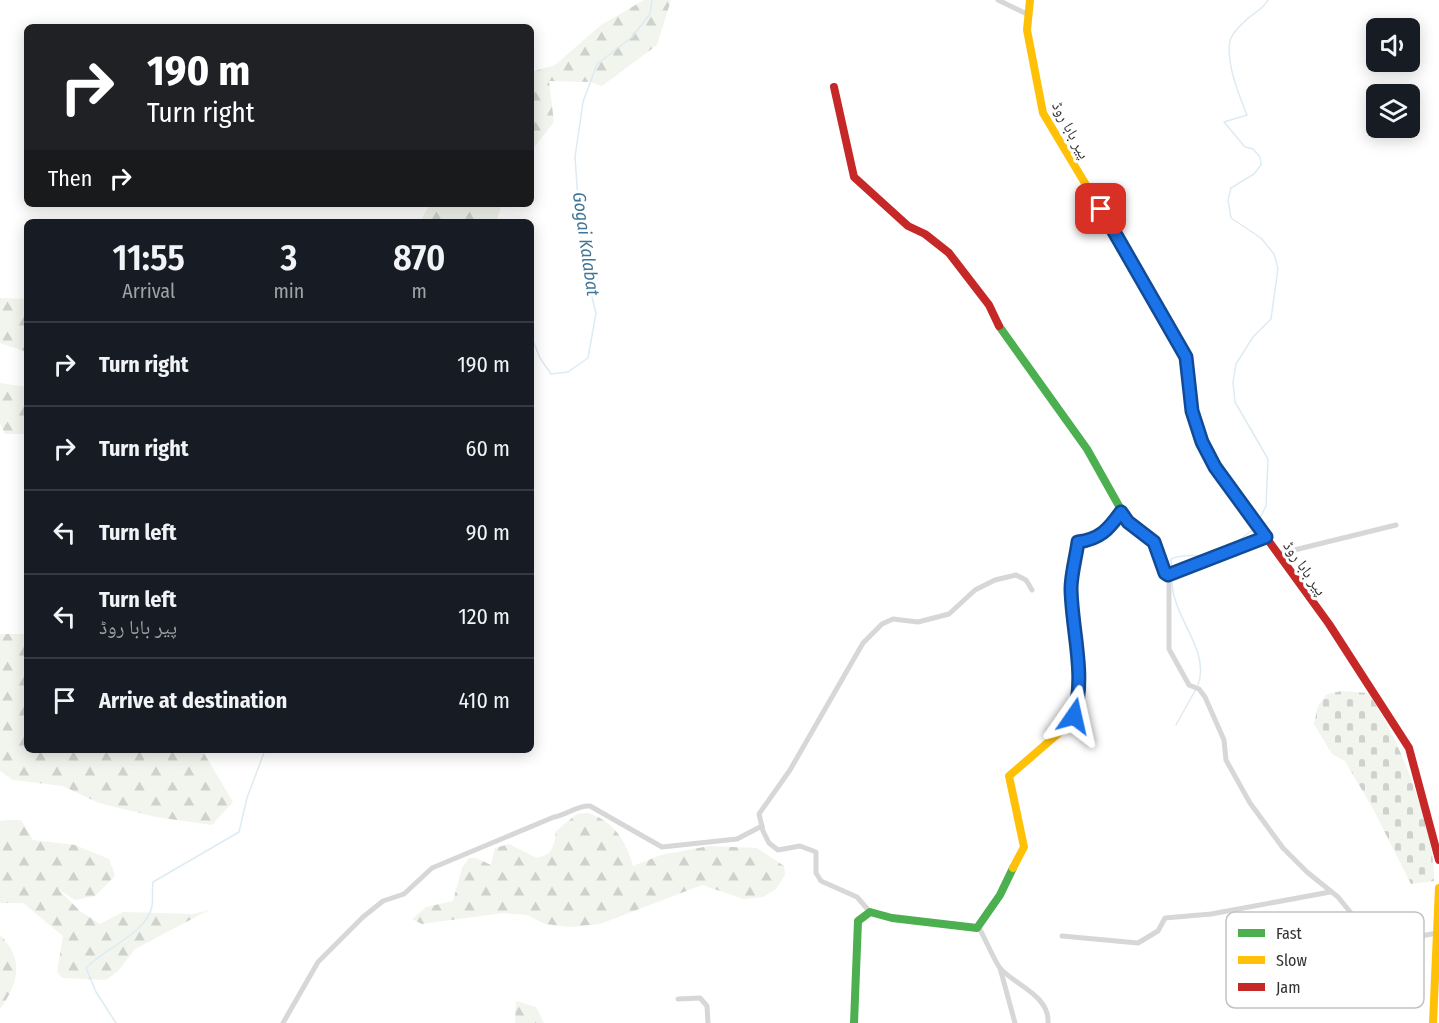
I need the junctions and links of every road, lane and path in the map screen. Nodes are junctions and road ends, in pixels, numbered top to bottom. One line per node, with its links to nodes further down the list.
1 (998, 0): 3 (street)
2 (1030, 0): 3 (street, پیر بابا روڈ)
3 (1027, 14): 7 (street, پیر بابا روڈ)
4 (834, 87): 5 (street)
5 (1121, 512): 9 (street); 17 (street)
6 (1396, 525): 8 (street)
7 (1266, 537): 8 (street, پیر بابا روڈ); 9 (street)
8 (1278, 554): 12 (street, پیر بابا روڈ)
9 (1169, 575): 14 (street)
10 (1032, 590): 11 (street)
11 (762, 826): 15 (street); 23 (street)
12 (1439, 860)
13 (1439, 888): 18 (street)
14 (1330, 892): 16 (street); 19 (street)
15 (870, 912): 17 (street); 25 (street)
16 (1351, 912)
17 (978, 927): 21 (street)
18 (1437, 933): 20 (street); 28 (street)
19 (1062, 936)
20 (1424, 936)
21 (1000, 968): 26 (street); 27 (street)
22 (678, 999): 24 (street)
23 (283, 1023)
24 (708, 1023)
25 (854, 1023)
26 (1015, 1023)
27 (1048, 1023)
28 (1433, 1023)

